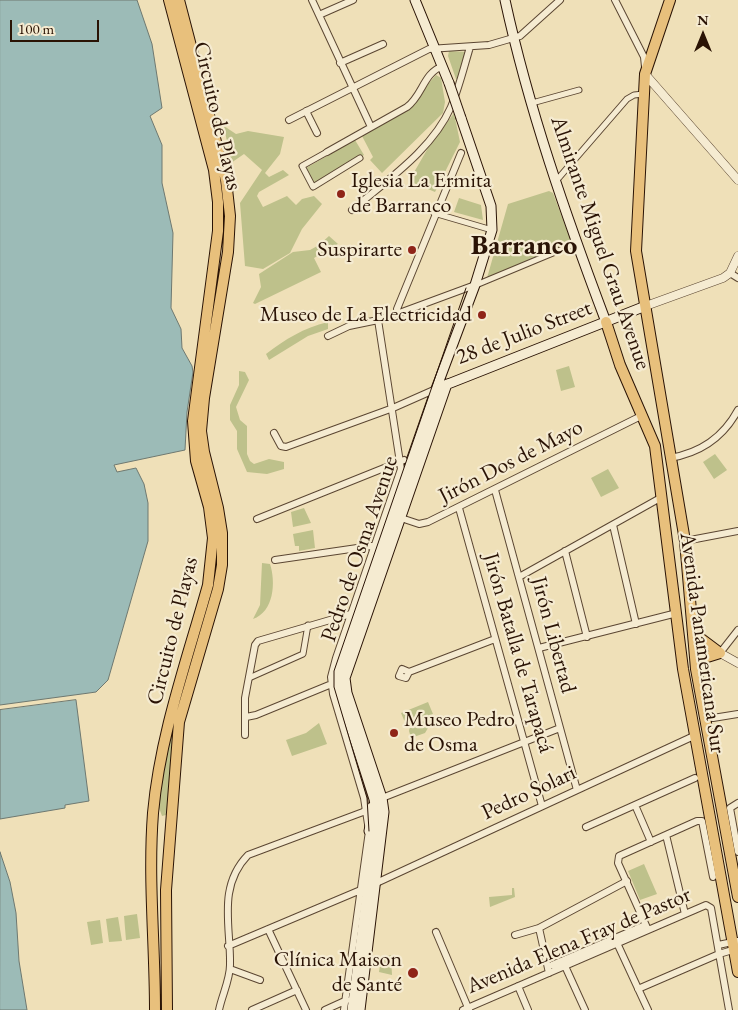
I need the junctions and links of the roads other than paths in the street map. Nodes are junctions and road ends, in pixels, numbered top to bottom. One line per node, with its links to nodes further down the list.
1 (169, 0): 127 (main road, Circuito de Playas)
2 (179, 0): 128 (main road, Circuito de Playas)
3 (312, 0): 10 (street)
4 (353, 0): 10 (street)
5 (415, 0): 14 (main road)
6 (505, 0): 11 (main road, Almirante Miguel Grau Avenue)
7 (560, 0): 11 (street)
8 (615, 0): 17 (street)
9 (670, 0): 17 (main road, Avenida Panamericana Sur)
10 (319, 15): 15 (street)
11 (514, 39): 13 (street); 21 (main road, Almirante Miguel Grau Avenue)
12 (383, 44): 15 (street)
13 (470, 47): 14 (street); 31 (street)
14 (436, 48): 16 (main road); 18 (street)
15 (340, 63): 18 (street)
16 (443, 66): 24 (street); 33 (main road, bridge)
17 (646, 74): 20 (main road, Avenida Panamericana Sur); 29 (street)
18 (352, 88): 22 (street); 24 (street)
19 (579, 90): 21 (street)
20 (644, 94): 30 (street); 39 (main road, Avenida Panamericana Sur)
21 (532, 103): 30 (main road, Almirante Miguel Grau Avenue)
22 (306, 111): 23 (street); 25 (street)
23 (289, 120)
24 (370, 127): 26 (street)
25 (316, 133)
26 (327, 152): 28 (street)
27 (461, 153): 32 (street)
28 (360, 158)
29 (738, 180)
30 (555, 182): 34 (main road, Almirante Miguel Grau Avenue)
31 (352, 210)
32 (434, 213): 33 (street); 40 (street)
33 (492, 230): 38 (main road, Pedro de Osma Avenue)
34 (576, 244): 38 (street); 42 (main road, Almirante Miguel Grau Avenue)
35 (738, 256): 36 (street)
36 (730, 274): 37 (street); 39 (street)
37 (738, 278)
38 (475, 285): 40 (street); 45 (main road, Pedro de Osma Avenue)
39 (644, 307): 42 (main road, 28 de Julio Street); 50 (main road, Avenida Panamericana Sur)
40 (398, 314): 41 (street)
41 (378, 320): 43 (street); 46 (street)
42 (606, 322): 44 (main road, 28 de Julio Street); 48 (main road, Almirante Miguel Grau Avenue)
43 (328, 336)
44 (447, 384): 45 (main road, 28 de Julio Street); 52 (main road, Pedro de Osma Avenue)
45 (436, 389): 46 (street, 28 de Julio Street); 52 (main road, Pedro de Osma Avenue)
46 (393, 408): 49 (street, 28 de Julio Street); 51 (street)
47 (738, 410): 50 (street)
48 (643, 416): 53 (street, Jirón Dos de Mayo); 54 (main road, Almirante Miguel Grau Avenue)
49 (274, 433)
50 (670, 458): 60 (main road, Avenida Panamericana Sur)
51 (401, 460): 52 (street); 57 (street); 61 (street)
52 (415, 462): 56 (main road, Pedro de Osma Avenue)
53 (495, 490): 55 (street, Jirón Dos de Mayo); 64 (street, Jirón Libertad)
54 (662, 497): 58 (street); 65 (main road, Avenida Panamericana Sur)
55 (459, 508): 56 (street, Jirón Dos de Mayo); 72 (street, Jirón Batalla de Tarapacá)
56 (396, 516): 61 (main road, Pedro de Osma Avenue)
57 (257, 519)
58 (613, 525): 62 (street); 67 (street)
59 (738, 531): 60 (street)
60 (684, 541): 71 (main road, Avenida Panamericana Sur)
61 (382, 548): 63 (street); 66 (main road, Pedro de Osma Avenue)
62 (565, 551): 64 (street); 70 (street)
63 (274, 560)
64 (519, 577): 73 (street, Jirón Libertad)
65 (677, 613): 67 (street); 74 (main road, Avenida Panamericana Sur)
66 (358, 614): 68 (street); 80 (main road, Pedro de Osma Avenue); 80 (street)
67 (636, 624): 70 (street)
68 (308, 625): 79 (street); 79 (street)
69 (738, 630): 75 (street)
70 (587, 637): 73 (street)
71 (697, 638): 74 (main road); 75 (main road); 77 (main road, Avenida Panamericana Sur)
72 (495, 639): 78 (street); 87 (street, Jirón Batalla de Tarapacá)
73 (539, 648): 84 (street, Jirón Libertad)
74 (681, 649): 86 (main road, Avenida Panamericana Sur)
75 (720, 653): 76 (street); 77 (main road)
76 (738, 663)
77 (696, 669): 103 (main road, Avenida Panamericana Sur)
78 (409, 672)
79 (248, 678): 82 (street)
80 (338, 682): 82 (street); 90 (main road); 94 (street)
81 (738, 714): 83 (street)
82 (246, 717): 85 (street)
83 (714, 718)
84 (560, 728): 87 (street); 89 (street, Jirón Libertad)
85 (245, 735)
86 (696, 735): 89 (street, Pedro Solari); 112 (main road, Avenida Panamericana Sur)
87 (524, 742): 90 (street); 93 (street, Jirón Batalla de Tarapacá)
88 (695, 778): 92 (street)
89 (577, 790): 93 (street, Pedro Solari)
90 (378, 801): 94 (street); 96 (main road); 102 (main road)
91 (738, 803): 99 (street)
92 (635, 805): 95 (street); 98 (street)
93 (542, 806): 102 (street, Pedro Solari)
94 (366, 810): 96 (street); 113 (street)
95 (586, 827)
96 (369, 831): 102 (street)
97 (666, 835): 98 (street); 100 (street); 104 (street)
98 (651, 842): 101 (street)
99 (738, 852)
100 (714, 877)
101 (627, 881): 105 (street); 106 (street)
102 (368, 887): 107 (street, Pedro Solari); 119 (main road); 125 (street)
103 (738, 897)
104 (684, 914): 106 (street, Avenida Elena Fray de Pastor); 111 (street, Avenida Elena Fray de Pastor)
105 (539, 928): 109 (street); 120 (street)
106 (646, 928): 110 (street, Avenida Elena Fray de Pastor); 115 (street)
107 (268, 930): 113 (street, Pedro Solari); 124 (street)
108 (436, 932): 126 (street)
109 (515, 935)
110 (617, 943): 116 (street, Avenida Elena Fray de Pastor); 123 (street)
111 (718, 945): 112 (street); 114 (street)
112 (736, 945): 114 (street); 118 (main road, Avenida Panamericana Sur)
113 (228, 946): 117 (street)
114 (719, 954): 123 (street); 139 (street)
115 (552, 965)
116 (566, 966): 120 (street, Avenida Elena Fray de Pastor); 137 (street)
117 (230, 969): 121 (street); 129 (street)
118 (738, 972)
119 (361, 973): 125 (main road); 135 (main road)
120 (549, 973): 122 (street, Avenida Elena Fray de Pastor)
121 (260, 980)
122 (518, 986): 126 (street, Avenida Elena Fray de Pastor); 136 (street)
123 (638, 989): 138 (street)
124 (297, 990): 130 (street); 131 (street)
125 (350, 999): 132 (street); 133 (street); 134 (main road)
126 (467, 1009)
127 (155, 1010)
128 (167, 1010)
129 (219, 1010)
130 (252, 1010)
131 (306, 1010)
132 (325, 1010)
133 (344, 1010)
134 (352, 1010)
135 (360, 1010)
136 (528, 1010)
137 (586, 1010)
138 (648, 1010)
139 (729, 1010)

